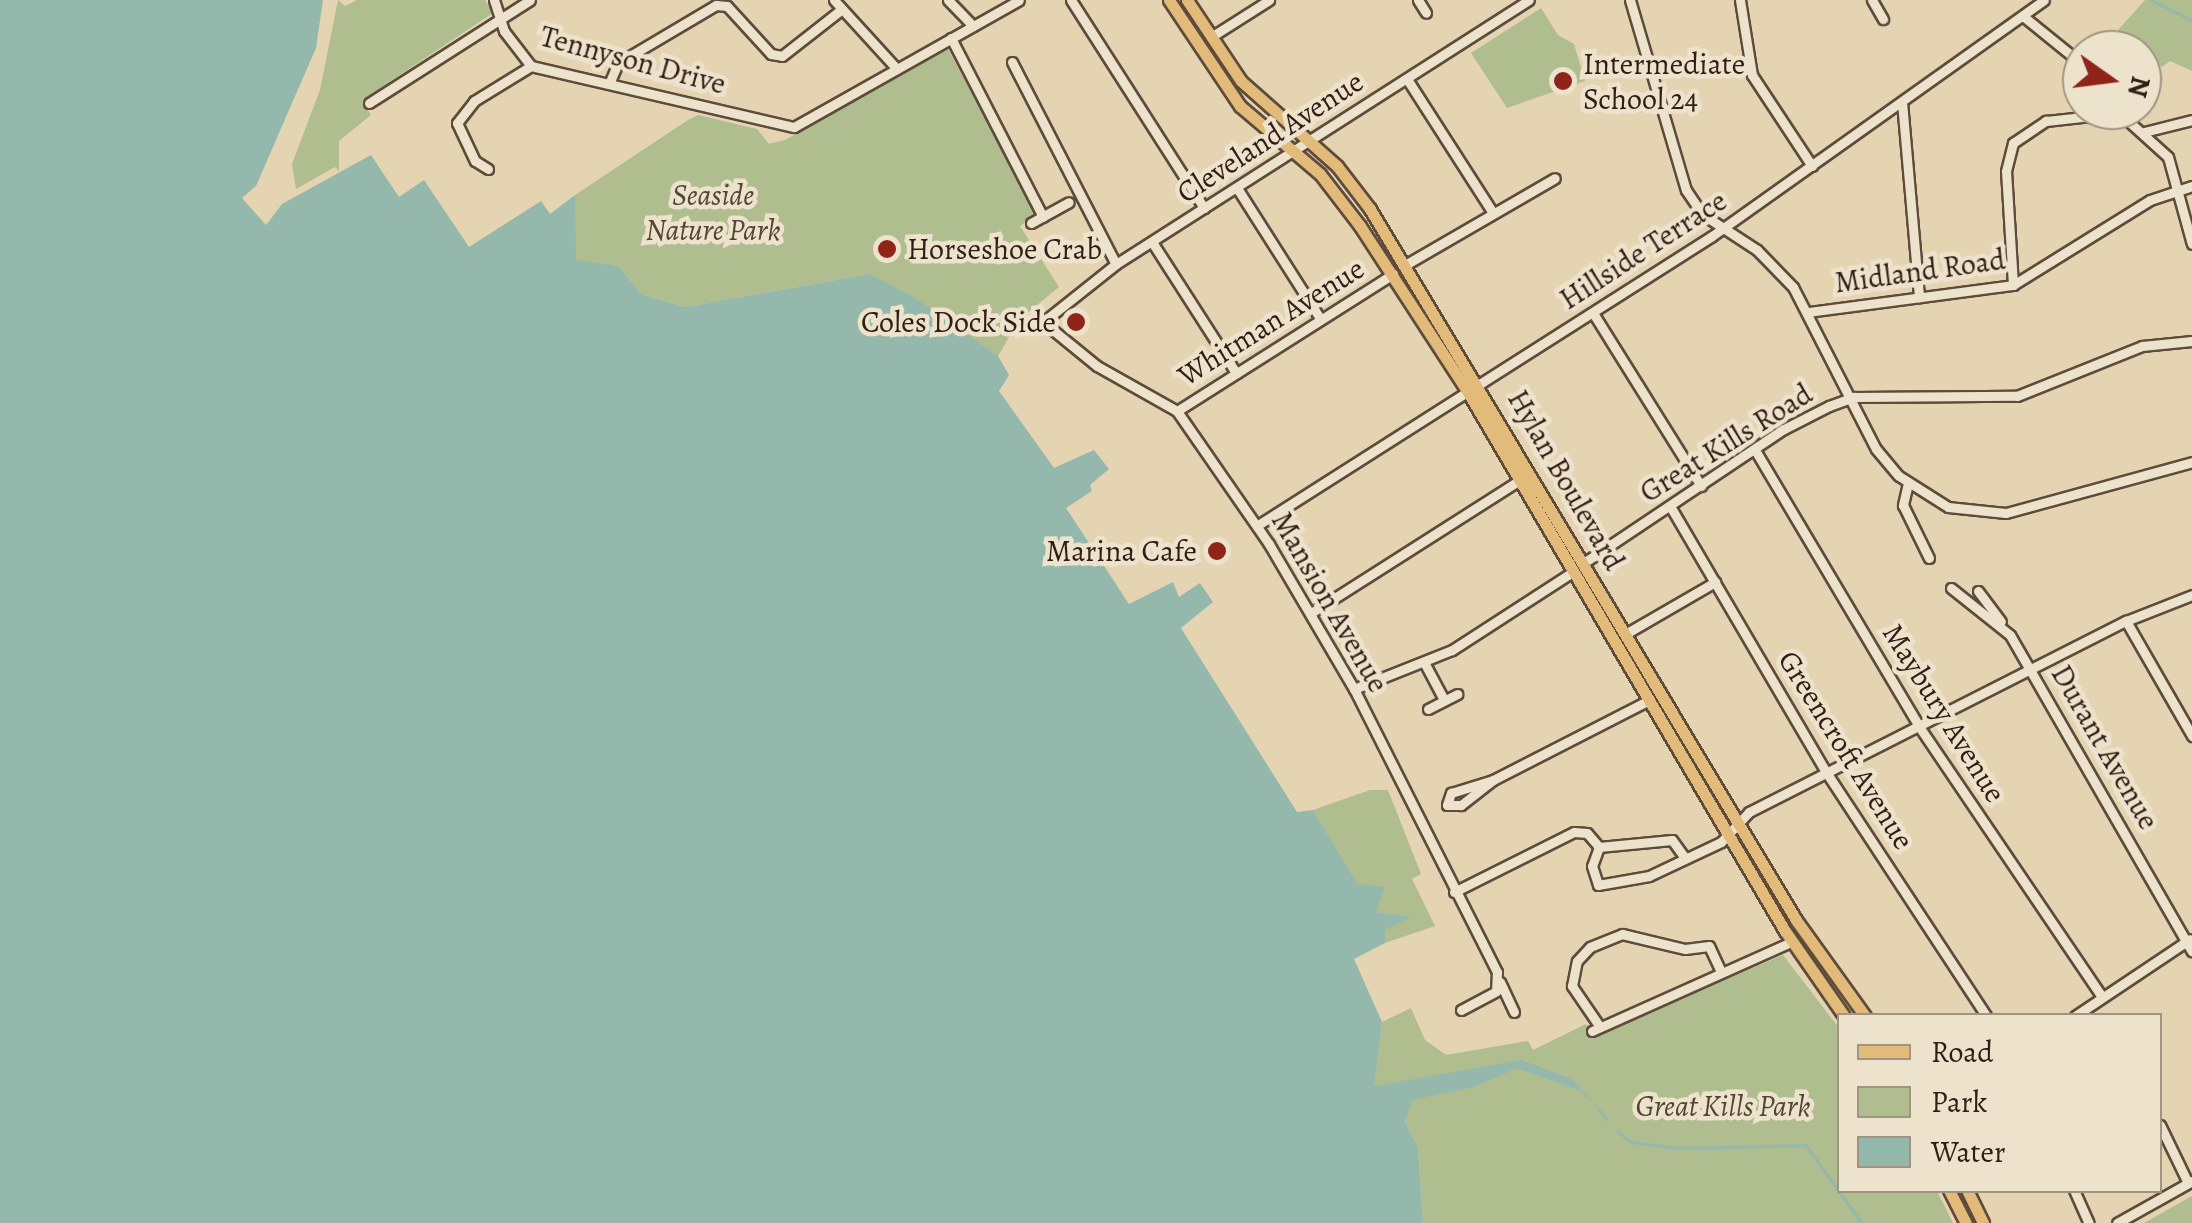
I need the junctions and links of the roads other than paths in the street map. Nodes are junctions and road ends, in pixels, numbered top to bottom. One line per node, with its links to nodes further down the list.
1 (494, 0): 19 (street, Tennyson Drive)
2 (530, 0): 19 (street)
3 (834, 0): 16 (street)
4 (948, 0): 21 (street)
5 (1019, 0): 21 (street)
6 (1071, 0): 45 (street)
7 (1169, 0): 37 (main road, Hylan Boulevard)
8 (1187, 0): 22 (main road, Hylan Boulevard)
9 (1270, 0): 22 (street)
10 (1418, 0): 17 (street)
11 (1529, 0): 28 (street, Cleveland Avenue)
12 (1630, 0): 49 (street)
13 (1740, 0): 38 (street)
14 (1872, 0): 20 (street)
15 (2044, 0): 18 (street, Hillside Terrace)
16 (842, 9): 27 (street); 29 (street)
17 (1426, 13)
18 (2023, 16): 24 (street); 30 (street, Hillside Terrace)
19 (503, 17): 26 (street, Tennyson Drive); 31 (street)
20 (1883, 19)
21 (972, 26): 23 (street)
22 (1211, 37): 36 (main road, Hylan Boulevard)
23 (951, 38): 27 (street); 47 (street)
24 (2062, 48)
25 (1012, 62): 52 (street)
26 (532, 66): 29 (street, Tennyson Drive); 39 (street)
27 (897, 68): 29 (street, Tennyson Drive)
28 (1407, 78): 36 (street, Cleveland Avenue); 46 (street)
29 (609, 84)
30 (1902, 102): 38 (street, Hillside Terrace); 56 (street)
31 (369, 104)
32 (2062, 119): 55 (street)
33 (2192, 120): 35 (street)
34 (2141, 130): 35 (street)
35 (2144, 132): 43 (street)
36 (1309, 141): 37 (street, Cleveland Avenue); 53 (main road, Hylan Boulevard)
37 (1293, 152): 42 (street, Cleveland Avenue); 54 (main road, Hylan Boulevard)
38 (1812, 166): 49 (street, Hillside Terrace)
39 (488, 169)
40 (1555, 178): 46 (street, Whitman Avenue)
41 (2192, 186): 43 (street, Midland Road)
42 (1237, 188): 45 (street, Cleveland Avenue); 59 (street)
43 (2177, 191): 51 (street); 55 (street, Midland Road)
44 (1069, 202): 47 (street)
45 (1204, 208): 50 (street, Cleveland Avenue)
46 (1491, 210): 53 (street, Whitman Avenue)
47 (1043, 216): 48 (street)
48 (1032, 223)
49 (1722, 229): 57 (street); 58 (street, Hillside Terrace)
50 (1152, 242): 52 (street, Cleveland Avenue); 62 (street)
51 (2192, 244)
52 (1116, 264): 60 (street, Cleveland Avenue)
53 (1406, 265): 63 (main road, Hylan Boulevard)
54 (1392, 274): 59 (street, Whitman Avenue); 64 (main road, Hylan Boulevard)
55 (2014, 285): 56 (street, Midland Road)
56 (1918, 296): 57 (street, Midland Road)
57 (1808, 312): 65 (street)
58 (1593, 314): 63 (street, Hillside Terrace); 71 (street)
59 (1322, 320): 62 (street, Whitman Avenue)
60 (1043, 322): 66 (street, Mansion Avenue)
61 (2192, 341): 65 (street, Great Kills Road)
62 (1236, 373): 66 (street, Whitman Avenue)
63 (1482, 386): 64 (street, Hillside Terrace); 75 (main road, Hylan Boulevard)
64 (1469, 394): 69 (main road, Hylan Boulevard); 73 (street, Hillside Terrace)
65 (1854, 397): 67 (street, Great Kills Road); 70 (street)
66 (1177, 412): 73 (street, Mansion Avenue)
67 (1755, 450): 71 (street, Great Kills Road); 92 (street, Maybury Avenue)
68 (2192, 462): 70 (street)
69 (1520, 480): 76 (main road, Hylan Boulevard); 81 (street)
70 (1908, 483): 74 (street)
71 (1701, 486): 72 (street, Great Kills Road)
72 (1670, 506): 75 (street, Great Kills Road); 77 (street, Greencroft Avenue)
73 (1258, 526): 81 (street, Mansion Avenue)
74 (1929, 558)
75 (1586, 562): 84 (main road, Hylan Boulevard)
76 (1574, 571): 85 (street); 90 (main road, Hylan Boulevard)
77 (1715, 582): 84 (street); 94 (street, Greencroft Avenue)
78 (1951, 588): 82 (street, Durant Avenue)
79 (1978, 591): 82 (street, Durant Avenue)
80 (2192, 594): 83 (street)
81 (1310, 613): 87 (street, Mansion Avenue)
82 (2001, 622): 86 (street, Durant Avenue)
83 (2126, 622): 86 (street); 93 (street)
84 (1626, 633): 96 (main road, Hylan Boulevard)
85 (1424, 664): 87 (street); 89 (street)
86 (2032, 669): 92 (street); 102 (street, Durant Avenue)
87 (1354, 689): 100 (street, Mansion Avenue)
88 (1457, 694): 89 (street)
89 (1444, 699): 91 (street)
90 (1649, 700): 95 (street); 97 (main road, Hylan Boulevard)
91 (1428, 709)
92 (1918, 725): 94 (street); 105 (street, Maybury Avenue)
93 (2192, 736)
94 (1826, 772): 96 (street); 110 (street, Greencroft Avenue)
95 (1493, 780): 95 (street)
96 (1739, 821): 97 (street); 109 (main road, Hylan Boulevard)
97 (1727, 835): 99 (street); 101 (main road, Hylan Boulevard)
98 (1599, 847): 99 (street); 99 (street); 100 (street)
99 (1685, 858)
100 (1454, 892): 104 (street, Mansion Avenue)
101 (1791, 942): 103 (street); 108 (main road, Hylan Boulevard)
102 (2190, 943): 105 (street)
103 (1721, 972): 103 (street)
104 (1499, 977): 106 (street); 107 (street, Mansion Avenue)
105 (2102, 997): 111 (street)
106 (1462, 1010)
107 (1514, 1012)
108 (1842, 1013)
109 (1864, 1013)
110 (1984, 1013)
111 (2079, 1013)
112 (2162, 1129): 113 (street)
113 (2190, 1182): 120 (street)
114 (1951, 1193): 117 (main road)
115 (1968, 1193): 118 (main road)
116 (2075, 1193): 119 (street)
117 (1966, 1223)
118 (1983, 1223)
119 (2090, 1223)
120 (2117, 1223)

